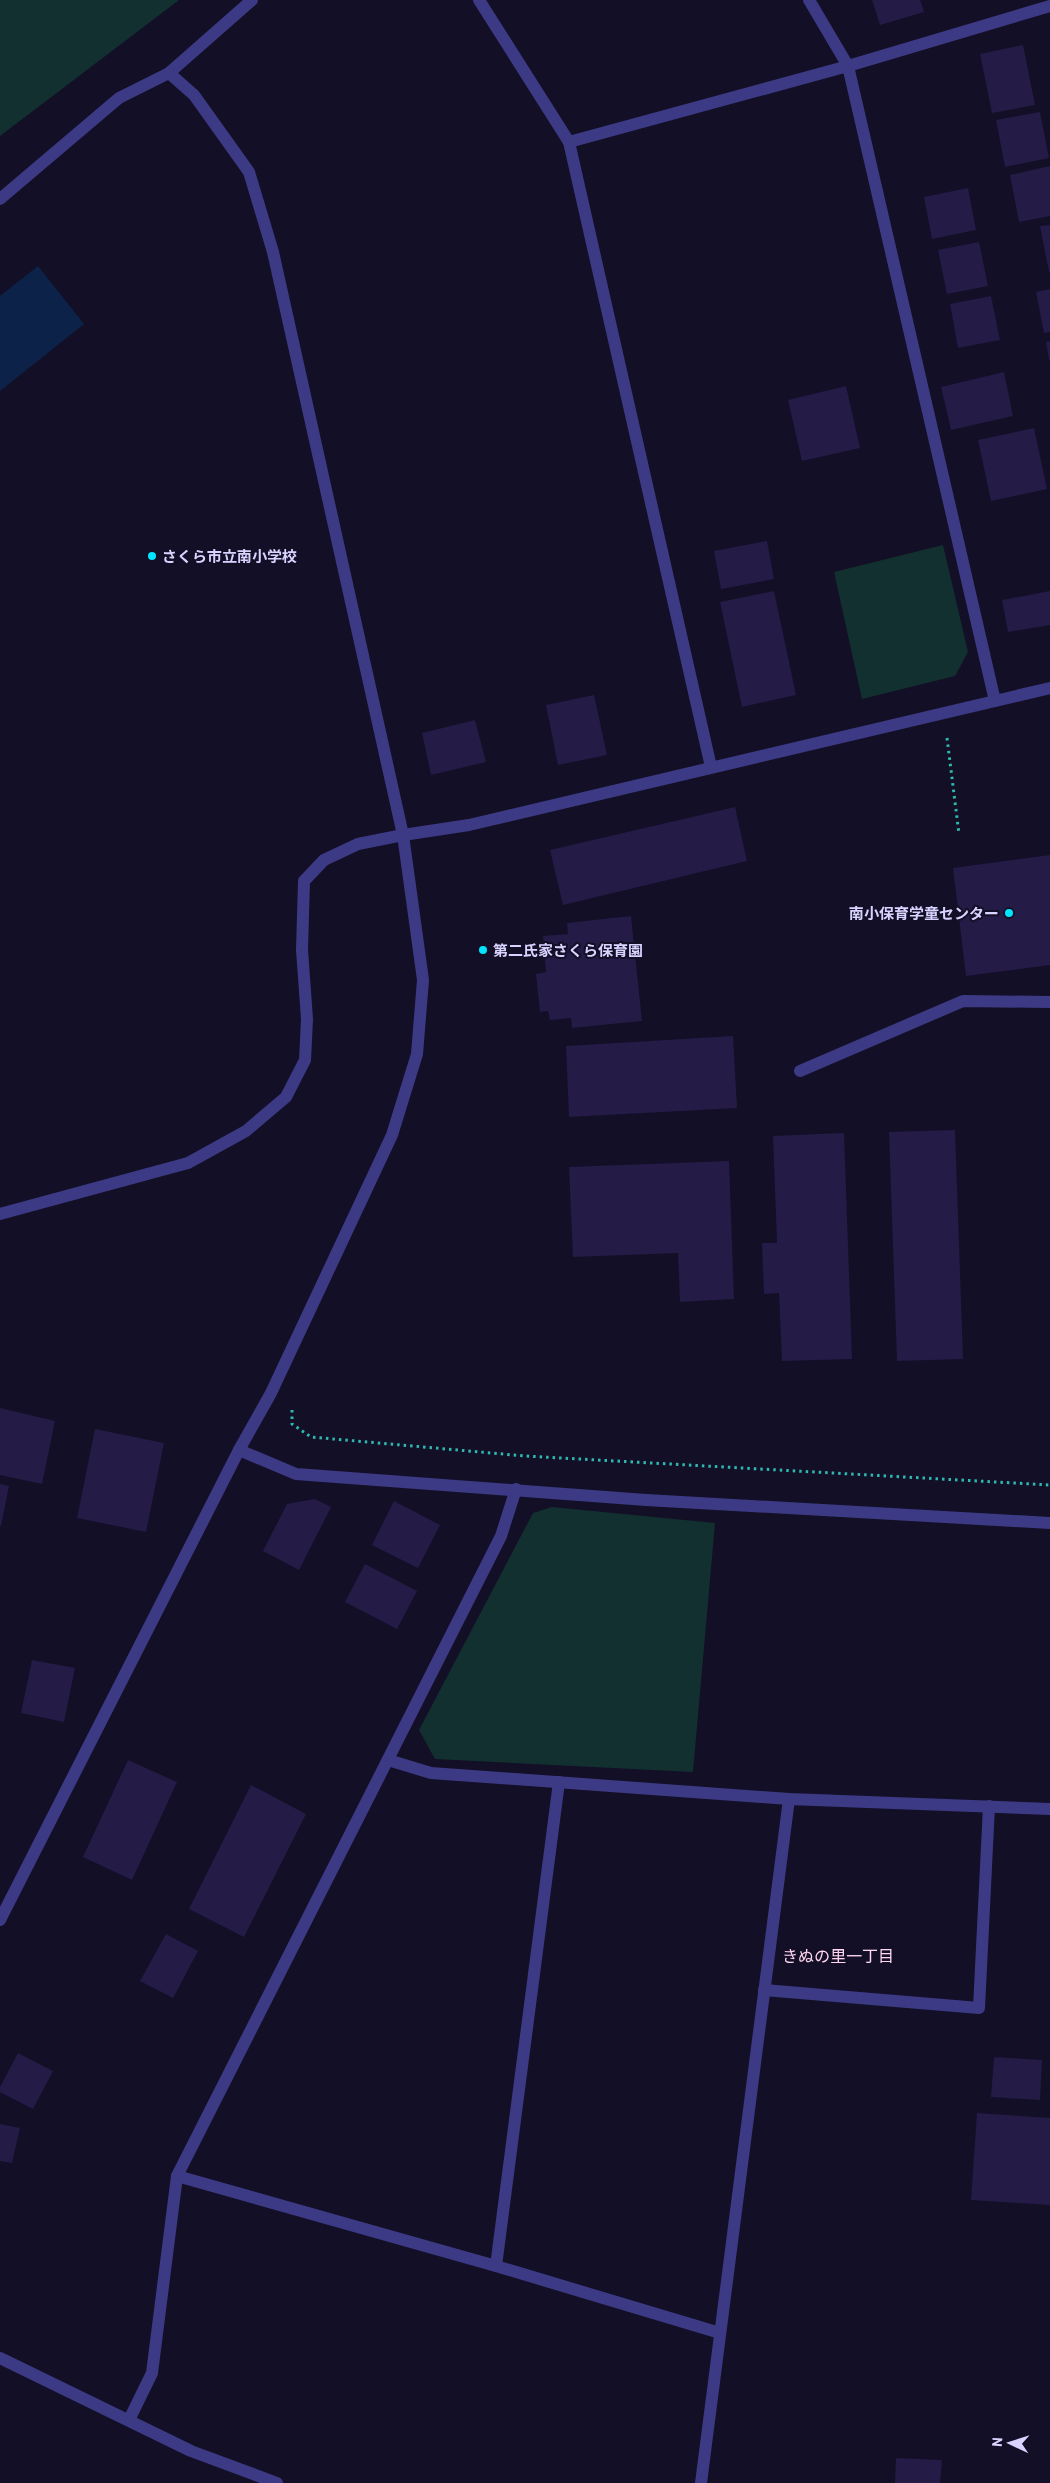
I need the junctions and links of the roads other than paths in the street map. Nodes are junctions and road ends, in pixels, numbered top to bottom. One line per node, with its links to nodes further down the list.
1 (252, 0): 6 (street)
2 (479, 0): 7 (street)
3 (809, 0): 5 (street)
4 (1050, 6): 5 (street)
5 (848, 66): 7 (street); 10 (street)
6 (169, 73): 8 (street); 12 (street)
7 (569, 142): 11 (street)
8 (0, 199)
9 (1050, 688): 10 (street)
10 (995, 701): 11 (street)
11 (711, 767): 12 (street)
12 (403, 835): 15 (street); 16 (street)
13 (1050, 1002): 14 (street)
14 (800, 1071)
15 (0, 1214)
16 (239, 1450): 17 (street); 24 (street)
17 (516, 1489): 18 (street); 19 (street)
18 (1050, 1523)
19 (388, 1760): 20 (street); 26 (street)
20 (559, 1782): 21 (street); 27 (street)
21 (789, 1799): 22 (street); 25 (street)
22 (988, 1806): 23 (street); 25 (street)
23 (1050, 1809)
24 (0, 1920)
25 (764, 1990): 28 (street)
26 (177, 2176): 27 (street); 30 (street)
27 (496, 2266): 28 (street)
28 (720, 2333): 32 (street)
29 (0, 2358): 30 (street)
30 (128, 2420): 31 (street)
31 (277, 2483)
32 (701, 2483)

